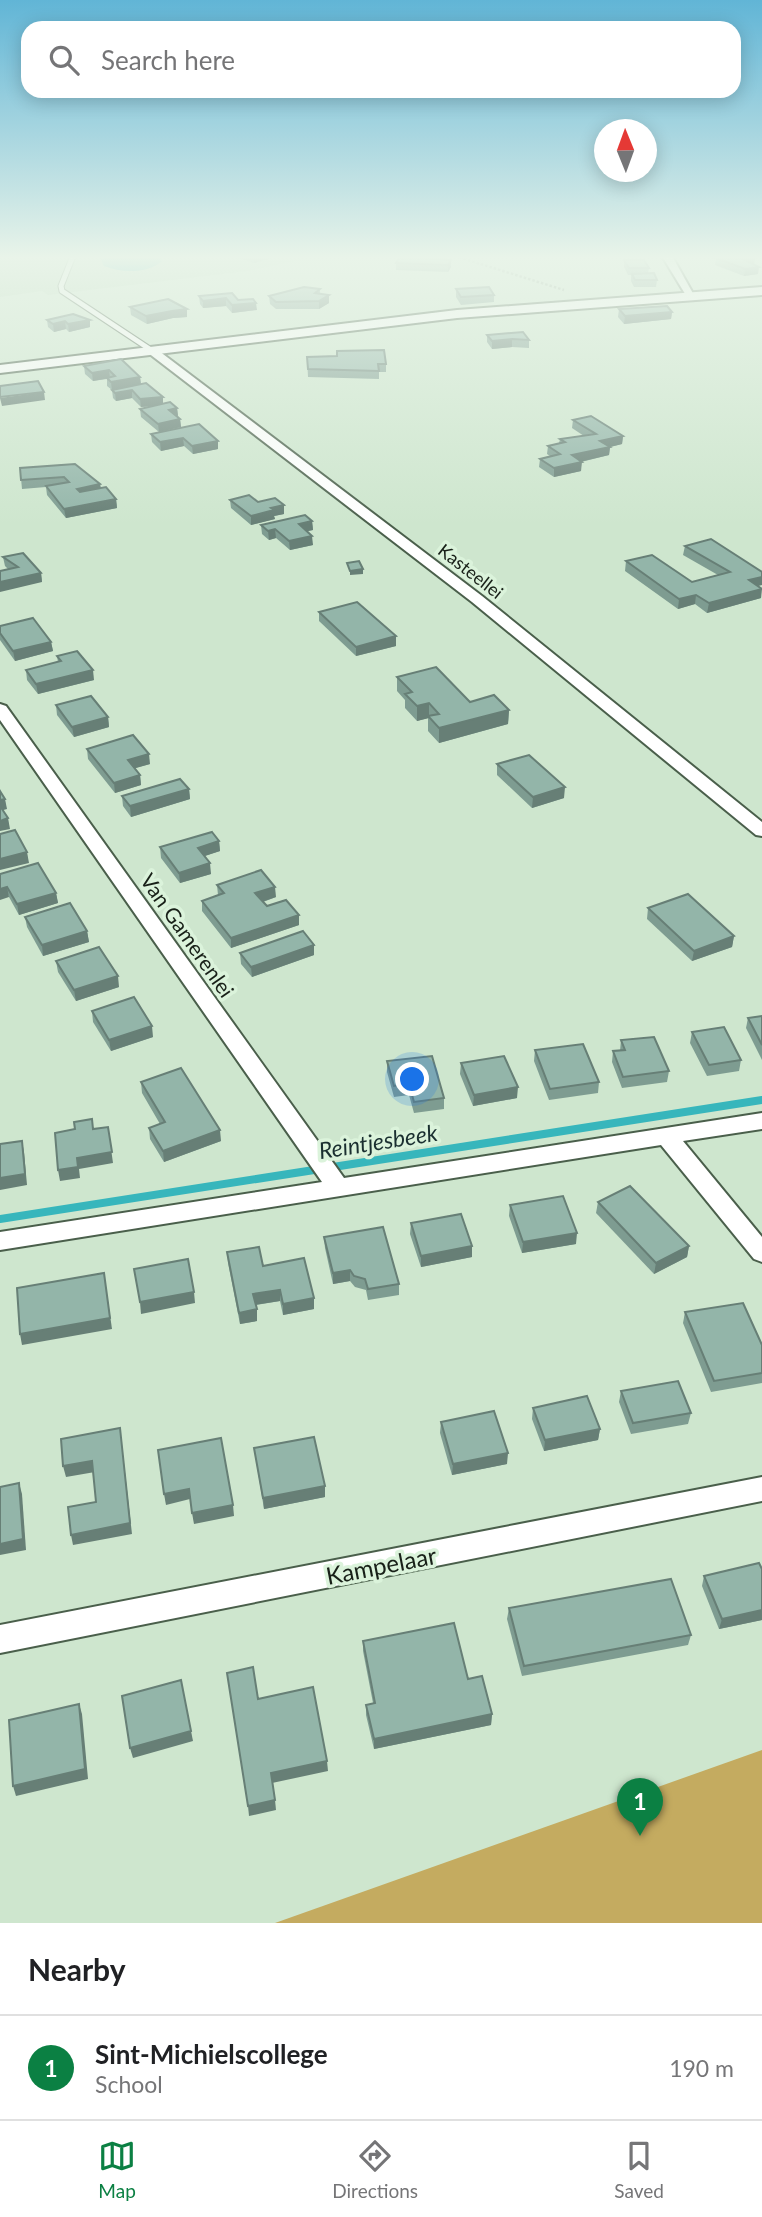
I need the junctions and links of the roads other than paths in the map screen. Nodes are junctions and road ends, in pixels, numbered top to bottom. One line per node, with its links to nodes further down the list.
1 (145, 346): 3 (lane)
2 (187, 346): 3 (street)
3 (151, 350): 4 (street); 6 (street, Kasteellei)
4 (0, 369)
5 (0, 709): 9 (street, Van Gamerenlei)
6 (762, 831)
7 (762, 1121): 8 (street)
8 (668, 1138): 9 (street); 11 (street)
9 (338, 1187): 10 (street)
10 (0, 1241)
11 (762, 1253)
12 (762, 1489): 13 (street, Kampelaar)
13 (0, 1639)

